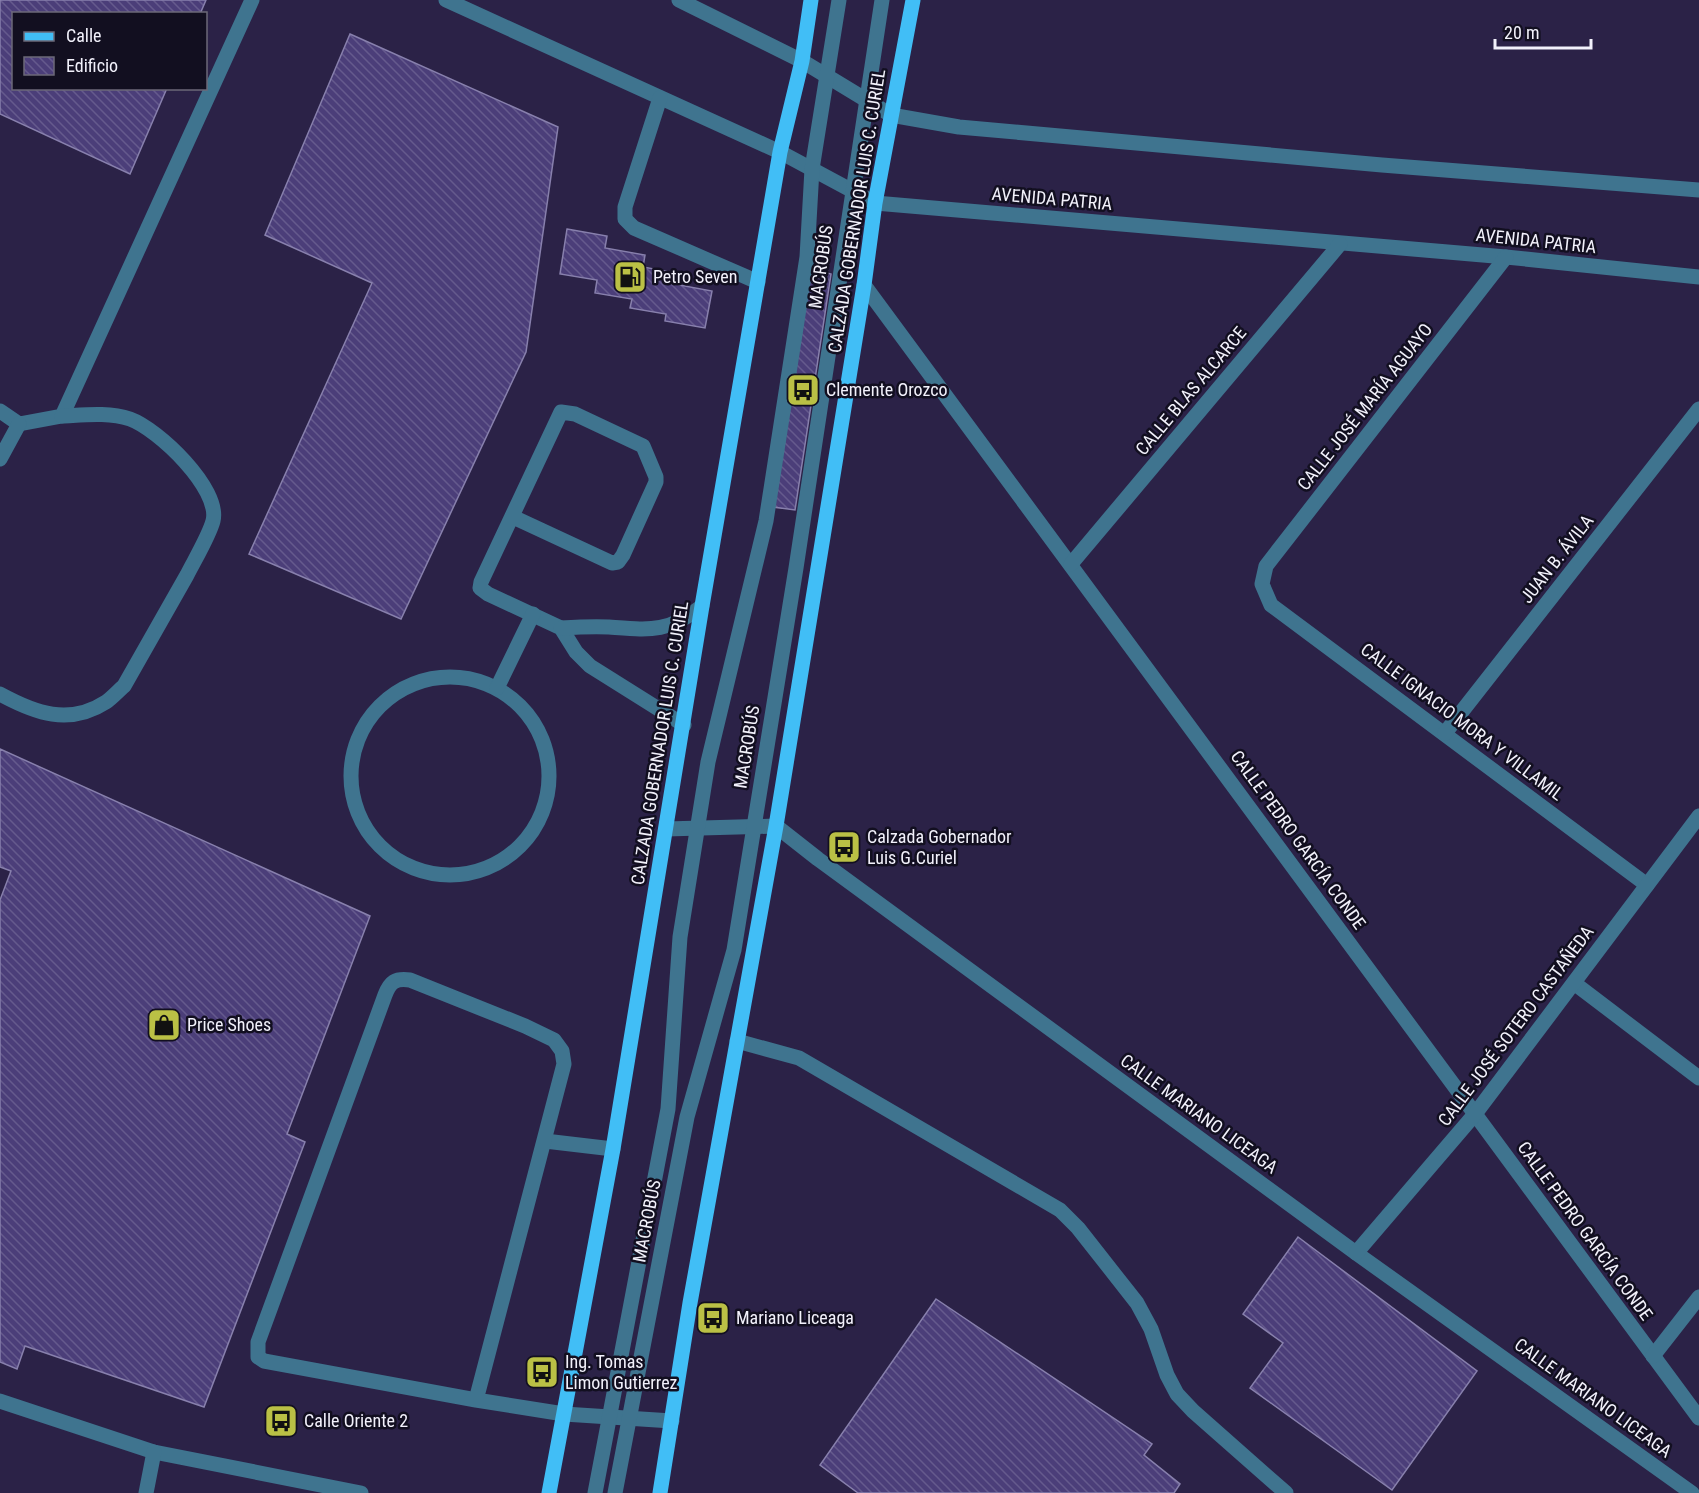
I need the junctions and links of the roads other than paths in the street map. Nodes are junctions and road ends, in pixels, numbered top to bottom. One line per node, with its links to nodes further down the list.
1 (252, 0): 25 (street)
2 (446, 0): 10 (street, AVENIDA PATRIA)
3 (679, 0): 8 (street)
4 (811, 0): 8 (main road, CALZADA GOBERNADOR LUIS C. CURIEL)
5 (839, 0): 9 (street, MACROBÚS)
6 (882, 0): 11 (street, MACROBÚS)
7 (913, 0): 12 (main road, CALZADA GOBERNADOR LUIS C. CURIEL)
8 (802, 61): 9 (street); 13 (main road, CALZADA GOBERNADOR LUIS C. CURIEL)
9 (827, 76): 11 (street); 14 (street, MACROBÚS)
10 (660, 98): 13 (street, AVENIDA PATRIA); 21 (street)
11 (866, 100): 12 (street); 16 (street, MACROBÚS)
12 (891, 115): 15 (street); 17 (main road, CALZADA GOBERNADOR LUIS C. CURIEL)
13 (780, 152): 14 (street, AVENIDA PATRIA); 21 (main road, CALZADA GOBERNADOR LUIS C. CURIEL)
14 (812, 170): 16 (street, AVENIDA PATRIA); 42 (street, MACROBÚS)
15 (1699, 190)
16 (852, 192): 17 (street, AVENIDA PATRIA); 40 (street, MACROBÚS)
17 (875, 203): 18 (street, AVENIDA PATRIA); 22 (main road, CALZADA GOBERNADOR LUIS C. CURIEL)
18 (1340, 244): 19 (street, AVENIDA PATRIA); 29 (street, CALLE BLAS ALCARCE)
19 (1506, 257): 20 (street, AVENIDA PATRIA); 30 (street, CALLE JOSÉ MARÍA AGUAYO)
20 (1699, 277)
21 (758, 282): 31 (main road, CALZADA GOBERNADOR LUIS C. CURIEL)
22 (864, 285): 29 (street, CALLE PEDRO GARCÍA CONDE); 39 (main road, CALZADA GOBERNADOR LUIS C. CURIEL)
23 (1699, 410): 37 (street, JUAN B. ÁVILA)
24 (0, 411): 26 (street)
25 (62, 416): 26 (street); 35 (street)
26 (19, 424): 27 (street)
27 (0, 459)
28 (513, 516): 28 (street); 32 (street)
29 (1071, 564): 47 (street, CALLE PEDRO GARCÍA CONDE)
30 (1262, 584): 37 (street, CALLE IGNACIO MORA Y VILLAMIL)
31 (702, 606): 33 (street); 36 (main road, CALZADA GOBERNADOR LUIS C. CURIEL)
32 (533, 614): 33 (street); 34 (street)
33 (561, 628): 36 (street)
34 (497, 688): 34 (street)
35 (0, 694)
36 (684, 725): 41 (main road, CALZADA GOBERNADOR LUIS C. CURIEL)
37 (1445, 733): 43 (street, CALLE IGNACIO MORA Y VILLAMIL)
38 (1699, 816): 43 (street, CALLE JOSÉ SOTERO CASTAÑEDA)
39 (776, 826): 40 (street); 45 (main road, CALZADA GOBERNADOR LUIS C. CURIEL); 50 (street, CALLE MARIANO LICEAGA)
40 (754, 827): 42 (street); 57 (street, MACROBÚS)
41 (666, 829): 42 (street); 49 (main road, CALZADA GOBERNADOR LUIS C. CURIEL)
42 (697, 830): 56 (street, MACROBÚS)
43 (1647, 885): 44 (street, CALLE JOSÉ SOTERO CASTAÑEDA)
44 (1574, 983): 46 (street); 47 (street, CALLE JOSÉ SOTERO CASTAÑEDA)
45 (737, 1041): 59 (main road, CALZADA GOBERNADOR LUIS C. CURIEL); 67 (street)
46 (1699, 1078)
47 (1475, 1114): 50 (street, CALLE JOSÉ SOTERO CASTAÑEDA); 52 (street, CALLE PEDRO GARCÍA CONDE)
48 (544, 1141): 49 (street); 54 (street); 54 (street)
49 (613, 1149): 55 (main road, CALZADA GOBERNADOR LUIS C. CURIEL)
50 (1356, 1253): 68 (street, CALLE MARIANO LICEAGA)
51 (1699, 1297): 52 (street)
52 (1653, 1356): 58 (street, CALLE PEDRO GARCÍA CONDE)
53 (0, 1401): 60 (street)
54 (476, 1401): 55 (street)
55 (564, 1414): 56 (street); 63 (main road, CALZADA GOBERNADOR LUIS C. CURIEL)
56 (608, 1417): 57 (street); 64 (street, MACROBÚS)
57 (628, 1418): 59 (street); 65 (street, MACROBÚS)
58 (1699, 1418)
59 (672, 1421): 66 (main road, CALZADA GOBERNADOR LUIS C. CURIEL)
60 (154, 1452): 61 (street); 62 (street)
61 (146, 1493)
62 (361, 1493)
63 (549, 1493)
64 (595, 1493)
65 (615, 1493)
66 (660, 1493)
67 (1286, 1493)
68 (1692, 1493)

